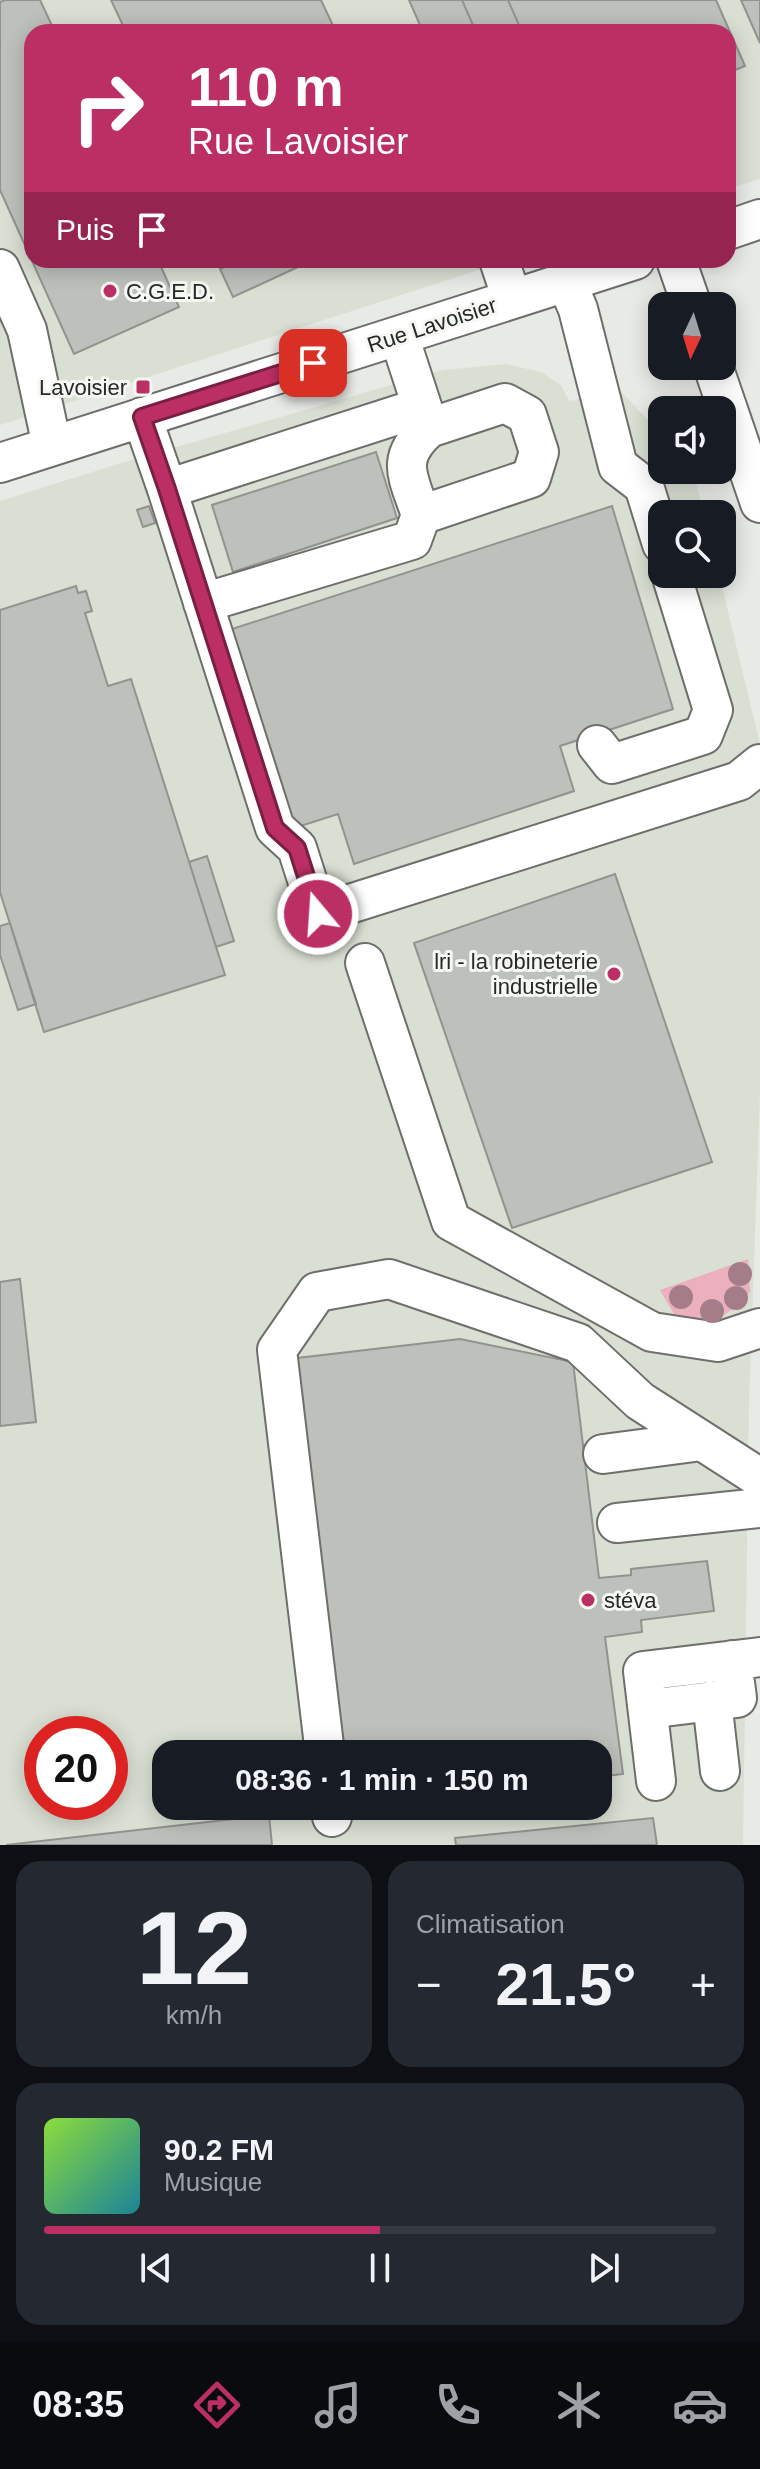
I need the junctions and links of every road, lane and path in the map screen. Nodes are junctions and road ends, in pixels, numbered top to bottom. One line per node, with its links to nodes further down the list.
1 (760, 219): 2 (street)
2 (736, 227)
3 (502, 268): 9 (street)
4 (609, 268): 7 (street, Rue Lavoisier)
5 (679, 268): 8 (street)
6 (0, 269): 14 (street)
7 (566, 281): 9 (street, Rue Lavoisier); 17 (street)
8 (687, 292)
9 (512, 299): 10 (street, Rue Lavoisier)
10 (399, 336): 12 (street, Rue Lavoisier); 13 (street)
11 (718, 380): 18 (street)
12 (142, 417): 14 (street, Rue Lavoisier); 16 (street)
13 (426, 417): 16 (street); 19 (street); 19 (street)
14 (52, 446): 15 (street, Rue Lavoisier)
15 (0, 463)
16 (167, 489): 21 (street)
17 (648, 500)
18 (760, 503)
19 (421, 515): 21 (street)
20 (675, 588): 22 (street)
21 (203, 603): 23 (street)
22 (597, 745)
23 (760, 764)
24 (365, 963): 25 (street)
25 (760, 1328)
26 (702, 1441): 27 (street); 28 (street); 34 (street)
27 (603, 1454)
28 (760, 1478)
29 (760, 1508): 30 (street)
30 (617, 1523)
31 (746, 1658): 32 (street); 33 (street)
32 (712, 1701): 33 (street); 35 (street)
33 (648, 1709): 36 (street)
34 (323, 1740)
35 (720, 1771)
36 (656, 1781)

